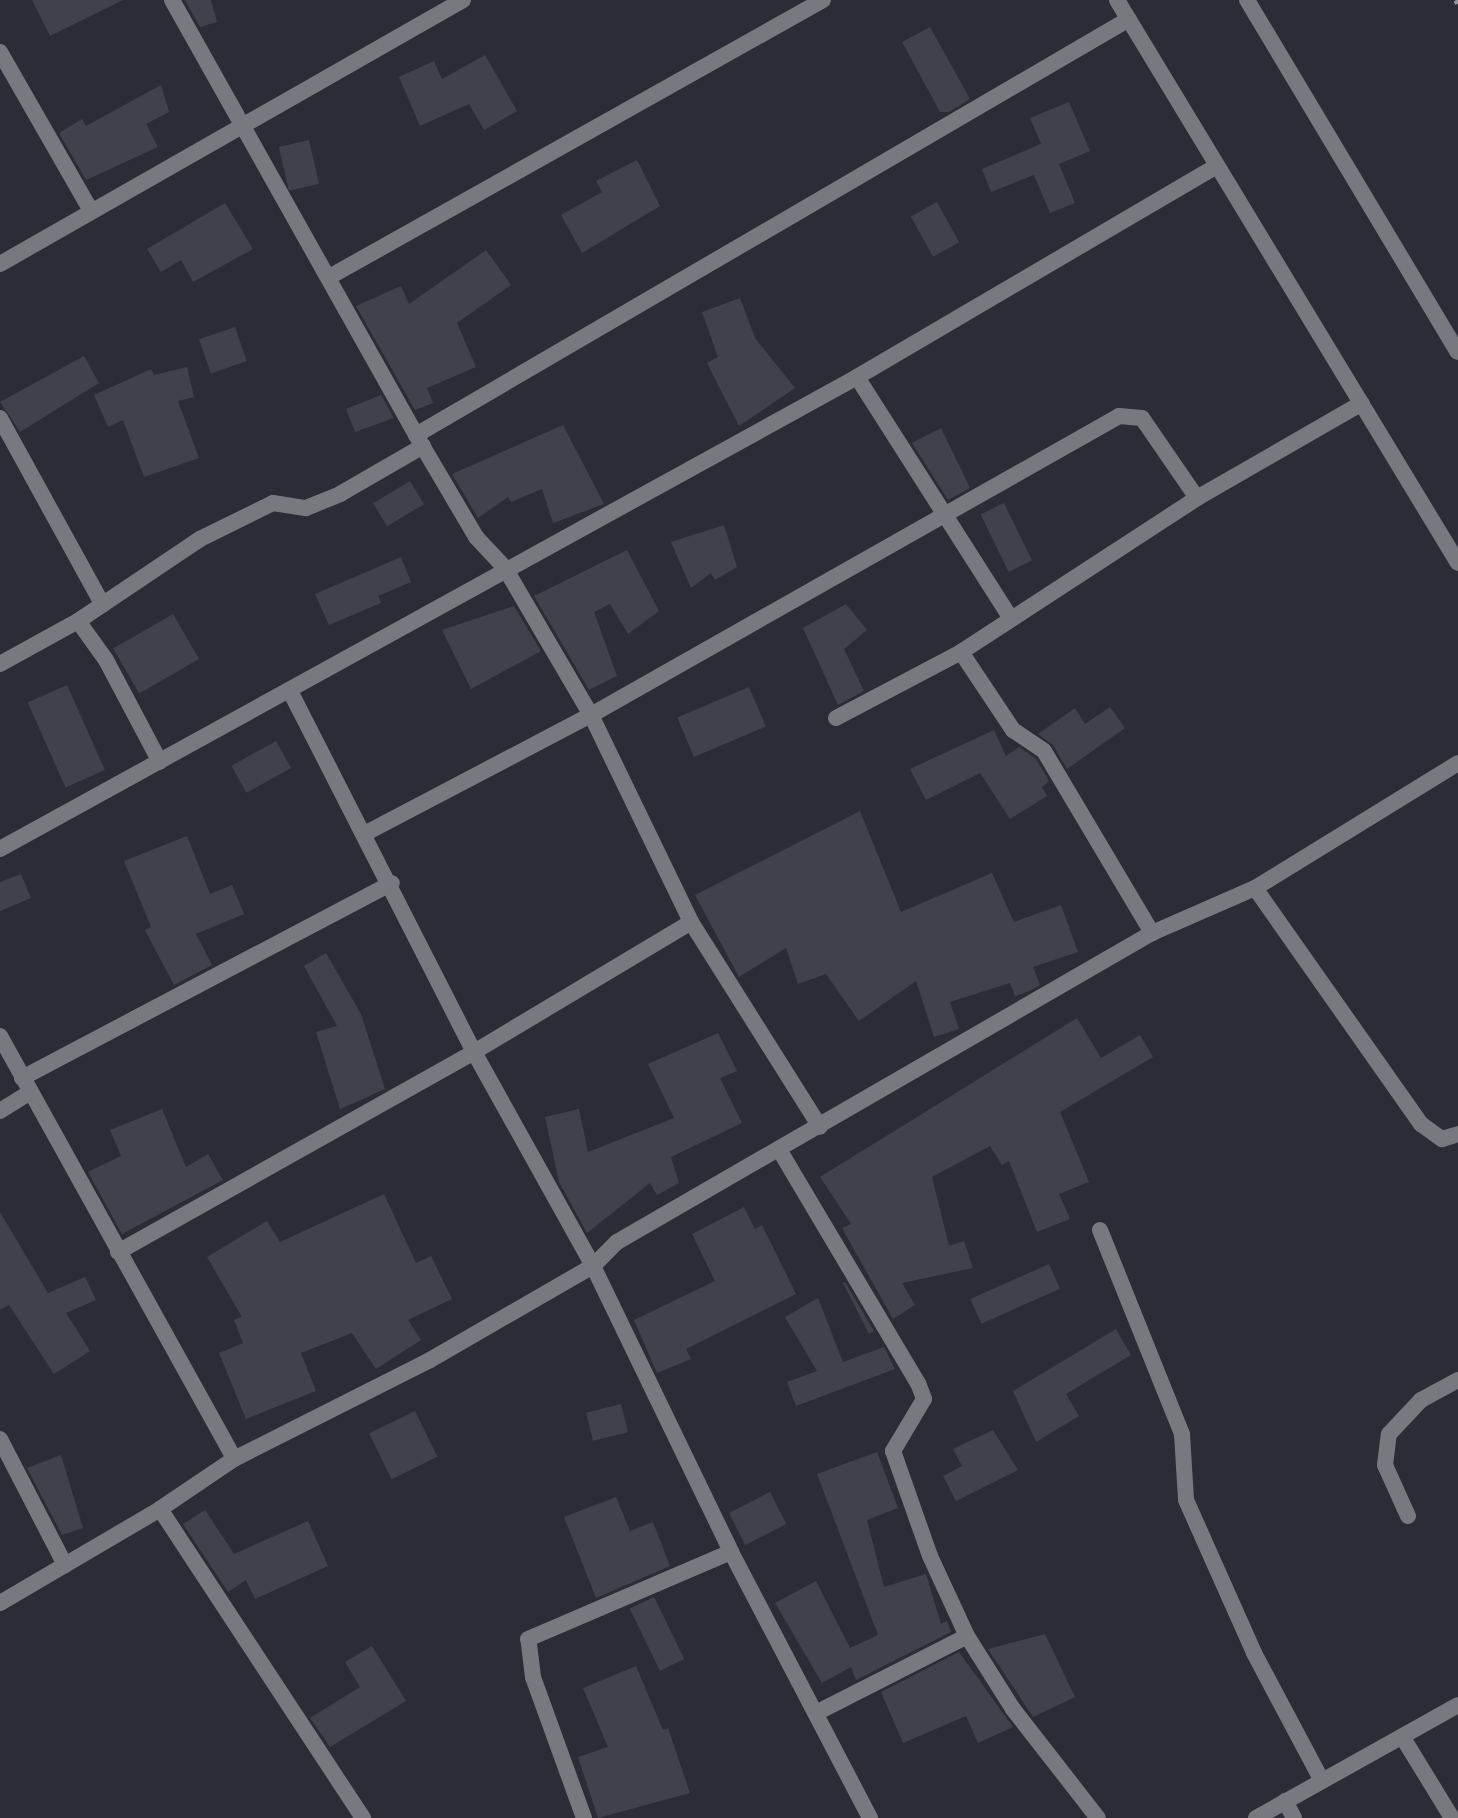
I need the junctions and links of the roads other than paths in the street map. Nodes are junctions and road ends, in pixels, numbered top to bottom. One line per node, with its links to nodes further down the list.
1 (172, 0): 8 (street)
2 (463, 0): 8 (street)
3 (823, 0): 12 (street)
4 (1117, 0): 6 (street)
5 (1247, 0): 13 (street)
6 (1129, 19): 9 (street); 17 (street)
7 (0, 52): 10 (street)
8 (243, 123): 10 (street); 12 (street)
9 (1217, 166): 14 (street); 15 (street)
10 (90, 209): 11 (street)
11 (0, 264)
12 (331, 276): 17 (street)
13 (1458, 352)
14 (857, 377): 19 (street); 21 (street)
15 (1362, 403): 18 (street); 20 (street)
16 (0, 418): 22 (street)
17 (419, 440): 21 (street); 22 (street)
18 (1197, 498): 19 (street); 23 (street)
19 (945, 513): 23 (street); 28 (street)
20 (1458, 563)
21 (505, 568): 27 (street); 28 (street)
22 (103, 605): 24 (street)
23 (1011, 619): 25 (street)
24 (78, 621): 26 (street); 30 (street)
25 (961, 652): 29 (street); 37 (street)
26 (0, 664)
27 (290, 691): 30 (street); 32 (street)
28 (591, 715): 32 (street); 36 (street)
29 (836, 718)
30 (160, 762): 33 (street)
31 (1458, 763): 35 (street)
32 (366, 833): 34 (street)
33 (0, 849)
34 (392, 883): 39 (street); 40 (street)
35 (1255, 888): 37 (street); 43 (street)
36 (691, 922): 39 (street); 42 (street)
37 (1152, 933): 42 (street)
38 (0, 1036): 40 (street)
39 (474, 1052): 46 (street); 47 (street)
40 (26, 1085): 41 (street); 46 (street)
41 (0, 1111)
42 (820, 1127): 44 (street)
43 (1458, 1134)
44 (780, 1151): 47 (street); 56 (street)
45 (1100, 1230): 60 (street)
46 (118, 1252): 50 (street)
47 (593, 1266): 50 (street); 53 (street)
48 (1458, 1380): 52 (street)
49 (0, 1439): 54 (street)
50 (234, 1459): 51 (street)
51 (160, 1509): 54 (street); 62 (street)
52 (1408, 1516)
53 (731, 1552): 58 (street); 63 (street)
54 (65, 1565): 55 (street)
55 (0, 1603)
56 (967, 1636): 58 (street); 65 (street)
57 (1458, 1705): 59 (street)
58 (816, 1713): 64 (street)
59 (1403, 1738): 60 (street); 68 (street)
60 (1321, 1779): 61 (street)
61 (1285, 1801): 66 (street); 67 (street)
62 (363, 1818)
63 (584, 1818)
64 (870, 1818)
65 (1098, 1818)
66 (1256, 1818)
67 (1294, 1818)
68 (1452, 1818)

